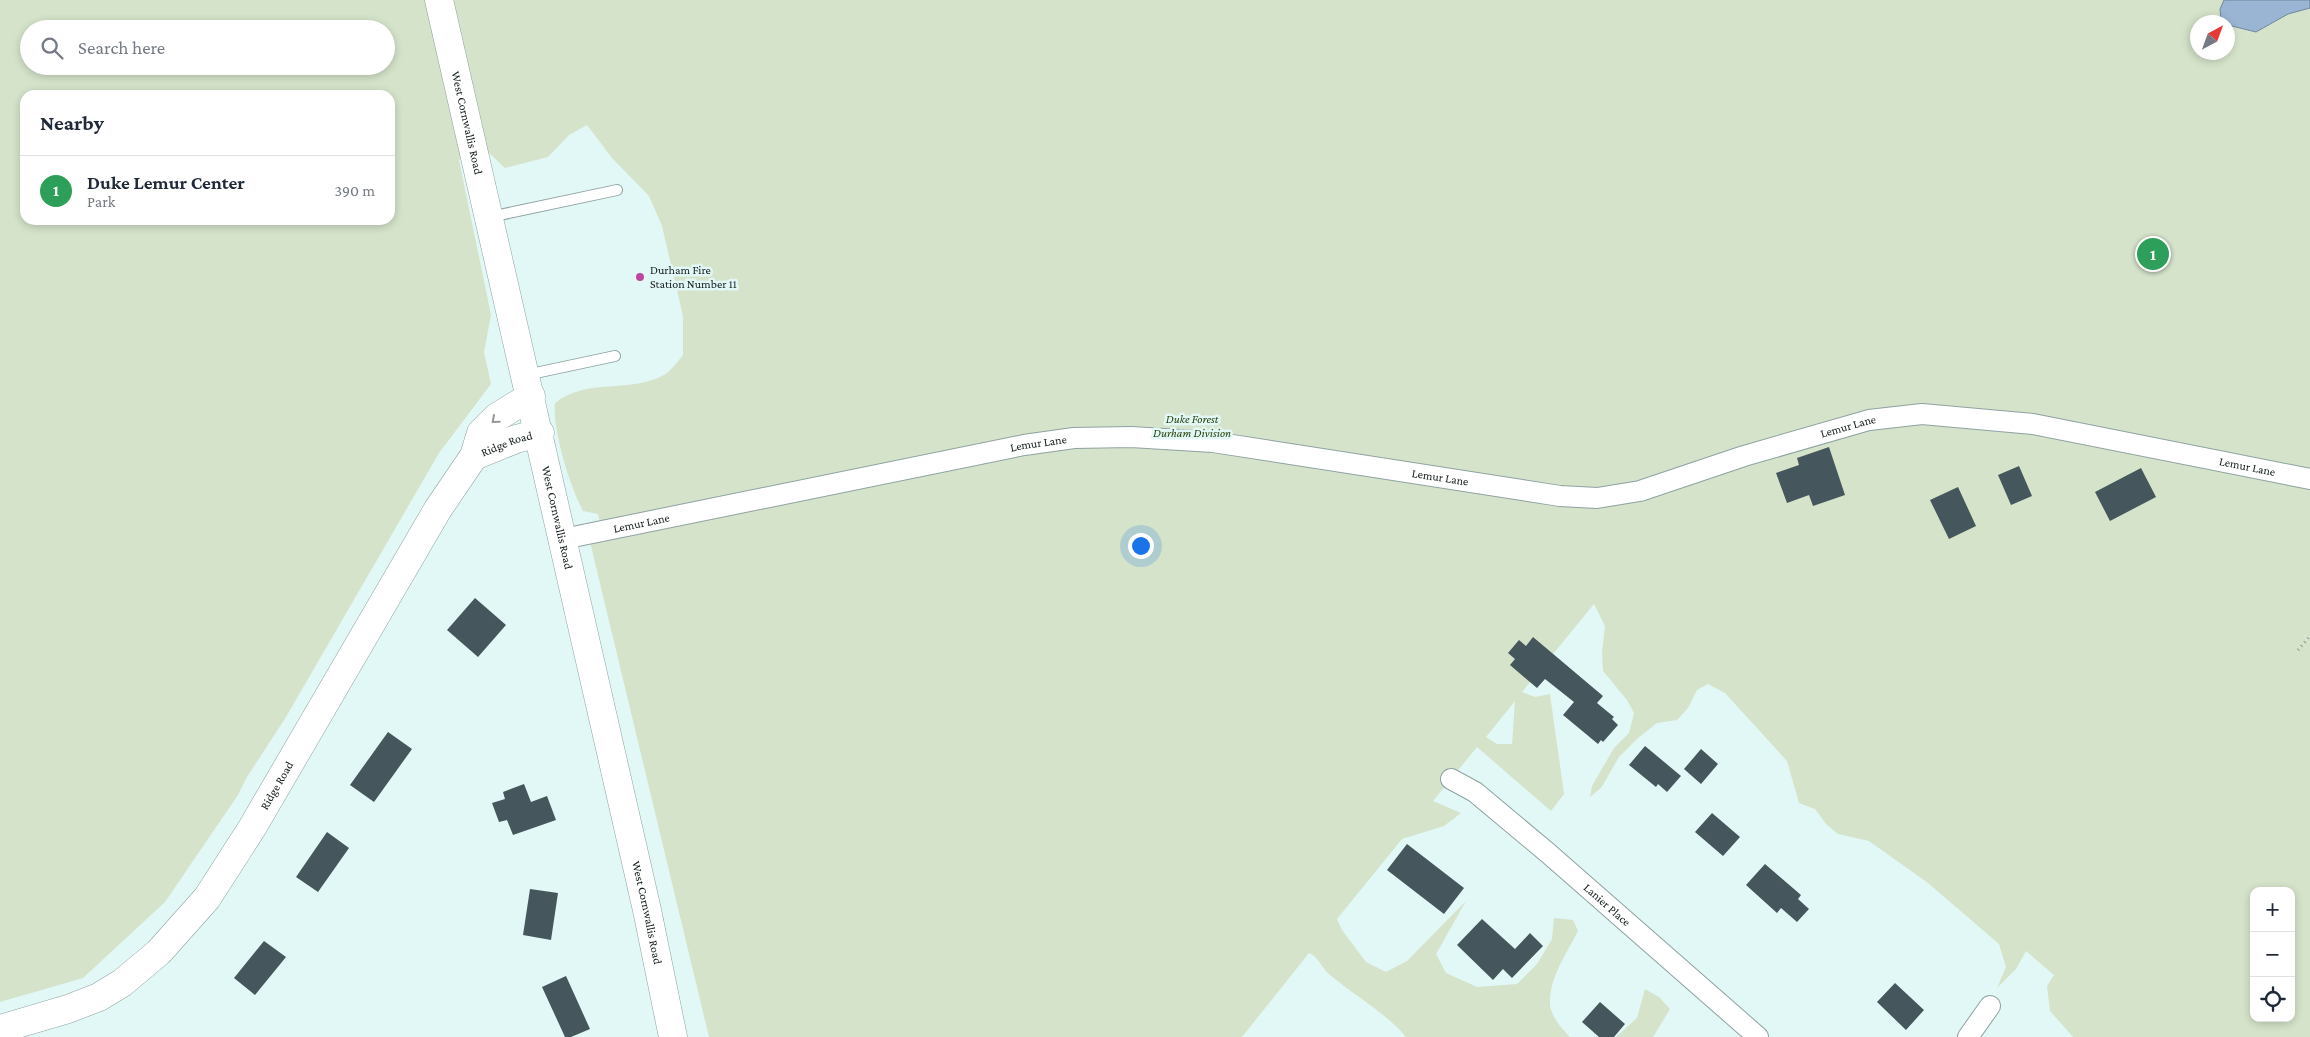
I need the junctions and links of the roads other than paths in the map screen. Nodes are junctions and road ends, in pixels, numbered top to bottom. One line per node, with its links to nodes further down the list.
1 (439, 0): 3 (street, West Cornwallis Road)
2 (617, 190): 3 (lane)
3 (489, 217): 5 (street, West Cornwallis Road)
4 (615, 356): 5 (lane)
5 (529, 386): 6 (street, West Cornwallis Road); 7 (street, Ridge Road, one-way to 7)
6 (540, 433): 7 (street, Ridge Road); 9 (street, West Cornwallis Road)
7 (474, 456): 12 (street, Ridge Road)
8 (2310, 479): 9 (street, Lemur Lane)
9 (563, 539): 13 (street, West Cornwallis Road)
10 (1451, 779): 14 (street, Lanier Place)
11 (1990, 1006): 15 (street)
12 (0, 1029)
13 (674, 1037)
14 (1758, 1037)
15 (1968, 1037)

